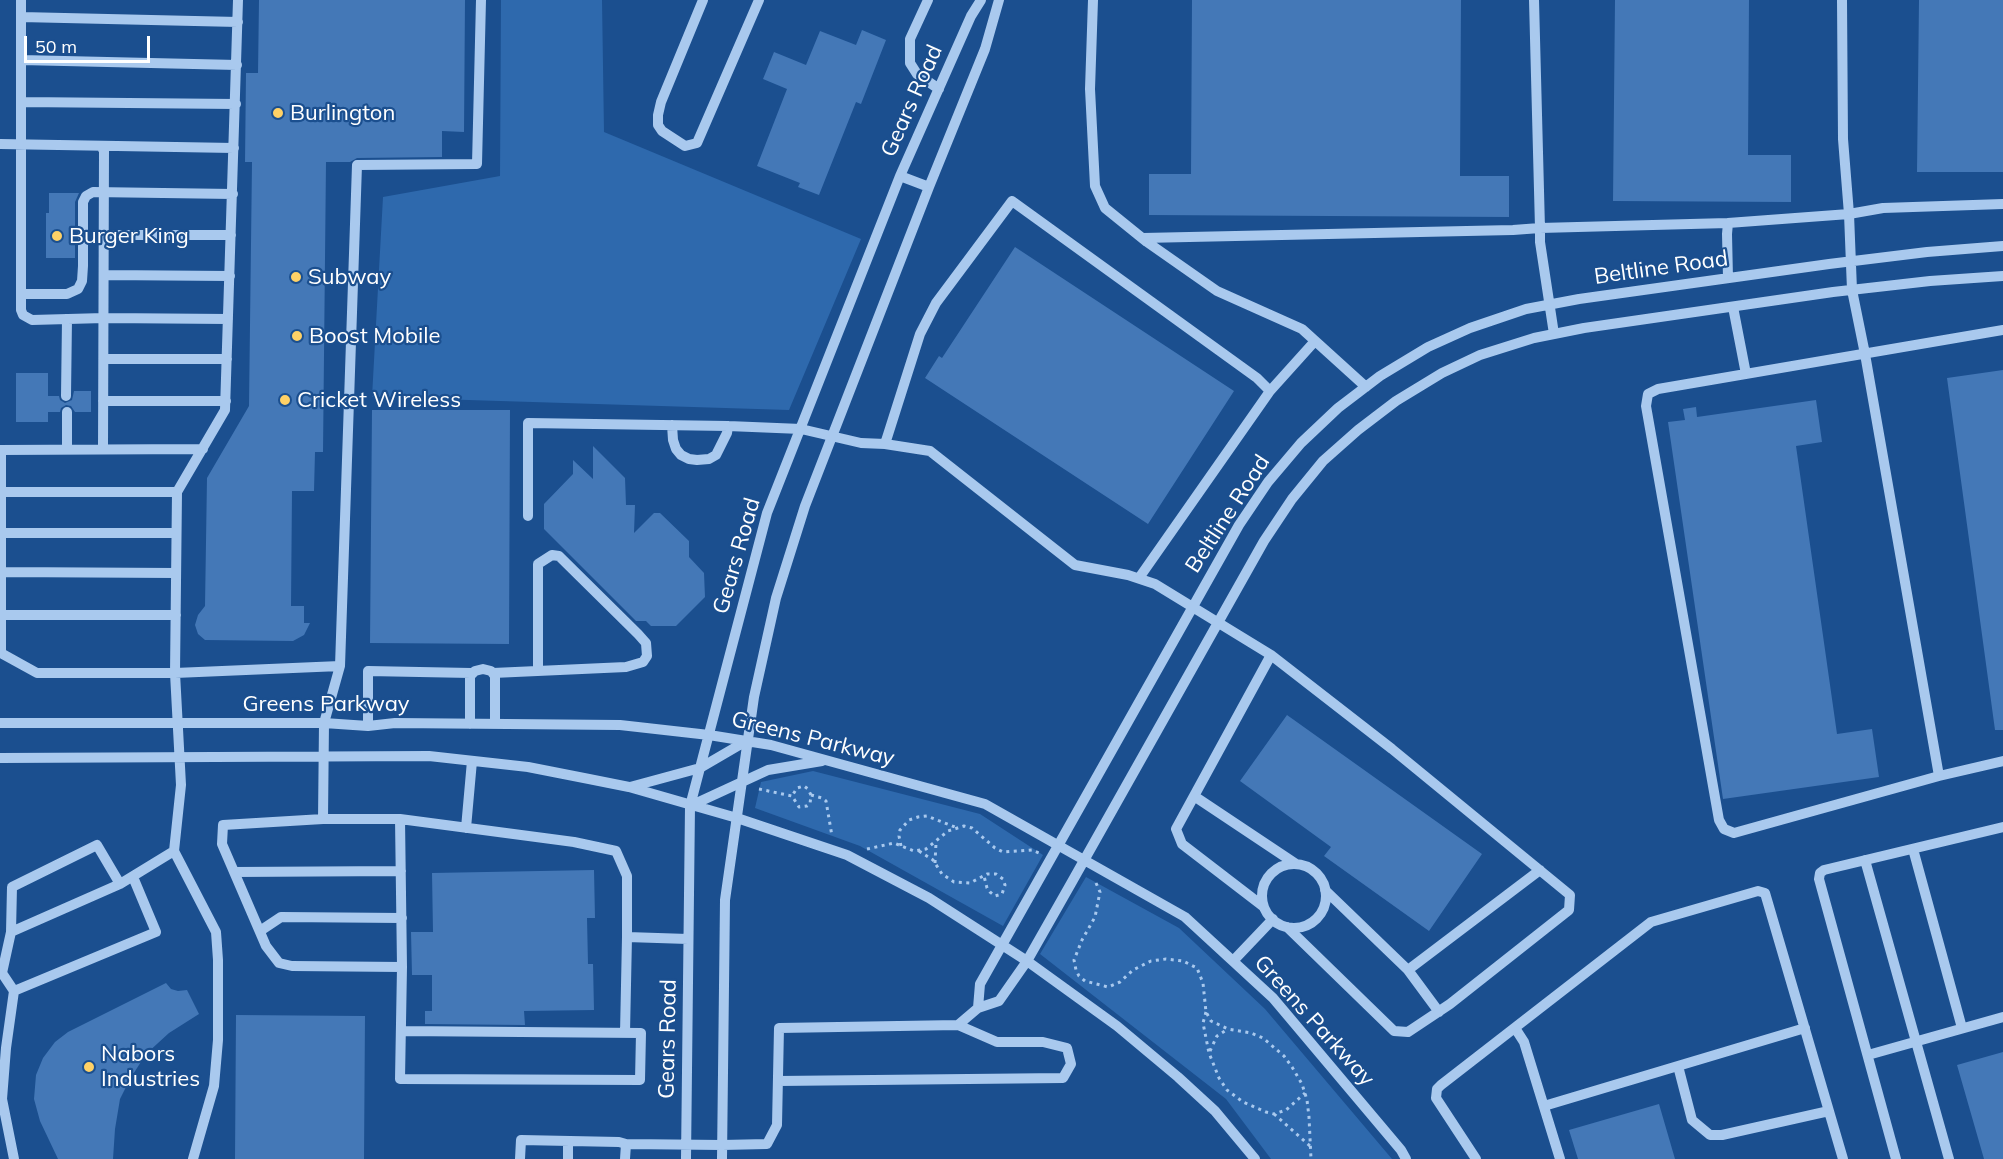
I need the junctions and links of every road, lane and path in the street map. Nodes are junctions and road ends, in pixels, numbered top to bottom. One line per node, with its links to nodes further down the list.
1 (21, 0): 12 (street)
2 (238, 0): 13 (street)
3 (481, 0): 82 (street)
4 (703, 0): 5 (street)
5 (759, 0)
6 (928, 0): 16 (street)
7 (981, 0): 16 (street, Gears Road)
8 (999, 0): 24 (street, Gears Road)
9 (1093, 0): 33 (street)
10 (1534, 0): 30 (street)
11 (1842, 0): 28 (street)
12 (21, 17): 13 (street); 14 (street)
13 (238, 22): 15 (street)
14 (21, 60): 15 (street); 17 (street)
15 (237, 65): 18 (street)
16 (939, 89): 23 (street, Gears Road)
17 (21, 102): 18 (street); 20 (street)
18 (236, 104): 22 (street)
19 (0, 144): 20 (street)
20 (21, 144): 21 (street); 41 (street)
21 (101, 146): 22 (street); 25 (street)
22 (234, 148): 26 (street)
23 (900, 176): 24 (street); 62 (street, Gears Road)
24 (929, 188): 63 (street, Gears Road)
25 (104, 192): 26 (street); 31 (street); 41 (street)
26 (233, 194): 32 (street)
27 (2003, 204): 28 (street)
28 (1849, 214): 29 (street); 35 (street)
29 (1728, 223): 30 (street); 39 (street)
30 (1540, 228): 33 (street); 42 (street)
31 (104, 235): 32 (street); 36 (street)
32 (231, 235): 37 (street)
33 (1143, 238): 49 (street)
34 (2003, 246): 35 (street, Beltline Road)
35 (1851, 261): 39 (street, Beltline Road); 40 (street)
36 (104, 275): 37 (street); 44 (street)
37 (230, 276): 46 (street)
38 (2003, 276): 40 (street, Beltline Road)
39 (1728, 278): 42 (street, Beltline Road)
40 (1852, 290): 43 (street, Beltline Road); 50 (street)
41 (21, 294): 45 (street)
42 (1550, 305): 48 (street); 54 (street, Beltline Road)
43 (1733, 307): 48 (street, Beltline Road); 53 (street)
44 (104, 318): 45 (street); 46 (street); 51 (street)
45 (67, 319): 56 (street)
46 (228, 319): 52 (street)
47 (2003, 330): 50 (street)
48 (1554, 334): 80 (street, Beltline Road)
49 (1315, 341): 54 (street); 55 (street)
50 (1865, 354): 53 (street); 102 (street)
51 (104, 359): 52 (street); 57 (street)
52 (227, 359): 58 (street)
53 (1746, 374): 102 (street)
54 (1366, 387): 77 (street, Beltline Road)
55 (1270, 392): 64 (street); 76 (street)
56 (66, 396)
57 (103, 401): 58 (street); 65 (street)
58 (226, 401): 67 (street)
59 (67, 412): 66 (street)
60 (672, 425): 61 (street); 61 (street); 71 (street)
61 (728, 426): 62 (street)
62 (801, 429): 63 (street); 93 (street, Gears Road)
63 (833, 437): 64 (street); 94 (street, Gears Road)
64 (885, 444): 76 (street)
65 (102, 448): 66 (street); 67 (street)
66 (67, 449): 68 (street)
67 (202, 449): 70 (street)
68 (0, 450): 69 (street)
69 (1, 492): 70 (street); 72 (street)
70 (177, 492): 73 (street)
71 (528, 516)
72 (1, 533): 73 (street); 74 (street)
73 (176, 533): 75 (street)
74 (1, 572): 75 (street); 78 (street)
75 (176, 573): 79 (street)
76 (1139, 578): 77 (street)
77 (1193, 606): 80 (street); 121 (street, Beltline Road)
78 (1, 615): 79 (street); 84 (street)
79 (176, 615): 84 (street)
80 (1218, 621): 81 (street); 128 (street, Beltline Road)
81 (1271, 655): 108 (street); 131 (street)
82 (340, 666): 84 (street); 88 (street)
83 (538, 671): 83 (street); 86 (street)
84 (175, 673): 91 (street)
85 (471, 673): 86 (street); 89 (street); 92 (street)
86 (493, 673): 90 (street)
87 (0, 723): 91 (street, Greens Parkway)
88 (324, 723): 91 (street, Greens Parkway); 92 (street, Greens Parkway); 95 (street)
89 (470, 724): 90 (street, Greens Parkway); 92 (street, Greens Parkway)
90 (495, 724): 93 (street, Greens Parkway)
91 (177, 725): 96 (street)
92 (368, 726)
93 (709, 735): 94 (street, Greens Parkway); 101 (street, Gears Road)
94 (748, 740): 98 (street, Greens Parkway); 101 (street); 103 (street, Gears Road)
95 (323, 756): 96 (street); 99 (street); 111 (street)
96 (181, 757): 97 (street); 125 (street)
97 (0, 758)
98 (828, 760): 103 (street); 121 (street, Greens Parkway)
99 (472, 761): 104 (street); 115 (street)
100 (2003, 761): 102 (street)
101 (700, 768): 104 (street); 109 (street, Gears Road)
102 (1939, 776)
103 (742, 782): 109 (street); 110 (street, Gears Road)
104 (629, 787): 109 (street)
105 (757, 789): 107 (path)
106 (811, 795): 107 (path); 107 (path); 117 (path)
107 (792, 796)
108 (1194, 796): 130 (street); 139 (street)
109 (690, 806): 110 (street); 146 (street, Gears Road)
110 (737, 818): 147 (street); 177 (street, Gears Road)
111 (323, 819): 112 (street); 133 (street)
112 (400, 819): 115 (street); 132 (street)
113 (956, 827): 116 (path); 118 (path); 126 (path)
114 (2003, 827): 123 (street)
115 (466, 828): 145 (street)
116 (899, 836): 119 (path); 120 (path)
117 (835, 840)
118 (936, 841): 124 (path); 129 (path)
119 (894, 843): 120 (path); 122 (path)
120 (901, 846): 124 (path)
121 (1059, 846): 128 (street, Greens Parkway); 147 (street, Beltline Road)
122 (857, 849)
123 (1913, 849): 127 (street); 160 (street)
124 (917, 850): 129 (path)
125 (174, 851): 135 (street); 180 (street)
126 (1043, 855)
127 (1865, 860): 164 (street); 166 (street)
128 (1084, 861): 148 (street, Beltline Road); 149 (street, Greens Parkway)
129 (935, 864): 134 (path)
130 (1296, 864): 138 (street); 139 (street)
131 (1540, 870): 151 (street); 155 (street)
132 (401, 871): 133 (street); 140 (street)
133 (234, 872): 143 (street)
134 (984, 876): 134 (path)
135 (133, 877): 137 (street); 152 (street)
136 (1089, 880): 154 (path)
137 (120, 884): 144 (street); 144 (street)
138 (1325, 890): 142 (street); 151 (street)
139 (1264, 907): 141 (street)
140 (402, 918): 143 (street); 150 (street)
141 (1272, 919): 142 (street); 149 (street)
142 (1287, 927): 155 (street)
143 (260, 931): 150 (street)
144 (11, 932): 152 (street)
145 (627, 937): 146 (street); 163 (street)
146 (688, 939): 176 (street, Gears Road)
147 (1002, 946): 148 (street); 153 (street, Beltline Road)
148 (1027, 961): 153 (street, Beltline Road); 186 (street)
149 (1233, 961): 188 (street, Greens Parkway)
150 (402, 967): 162 (street)
151 (1408, 970): 155 (street)
152 (14, 991): 170 (street)
153 (978, 1008): 157 (street, Beltline Road)
154 (1206, 1012): 161 (path); 165 (path)
155 (1438, 1012)
156 (2003, 1017): 160 (street)
157 (958, 1025): 168 (street); 168 (street)
158 (1515, 1028): 159 (street); 171 (street); 189 (street)
159 (1805, 1028): 167 (street); 172 (street)
160 (1962, 1028): 164 (street)
161 (1228, 1029): 165 (path); 169 (path)
162 (401, 1031): 163 (street); 163 (street)
163 (625, 1033)
164 (1916, 1041): 166 (street); 193 (street)
165 (1209, 1053): 173 (path)
166 (1868, 1055): 192 (street)
167 (1678, 1066): 171 (street); 172 (street)
168 (778, 1081): 177 (street)
169 (1305, 1093): 173 (path); 178 (path)
170 (1, 1099): 179 (street)
171 (1544, 1106): 190 (street)
172 (1829, 1111): 191 (street)
173 (1274, 1114): 178 (path)
174 (568, 1141): 175 (street); 181 (street); 182 (street)
175 (626, 1144): 176 (street); 183 (street)
176 (686, 1145): 177 (street); 184 (street, Gears Road)
177 (722, 1145): 185 (street, Gears Road)
178 (1310, 1146): 187 (path)
179 (14, 1159)
180 (193, 1159)
181 (520, 1159)
182 (568, 1159)
183 (626, 1159)
184 (686, 1159)
185 (722, 1159)
186 (1255, 1159)
187 (1311, 1159)
188 (1406, 1159)
189 (1476, 1159)
190 (1560, 1159)
191 (1843, 1159)
192 (1896, 1159)
193 (1949, 1159)

